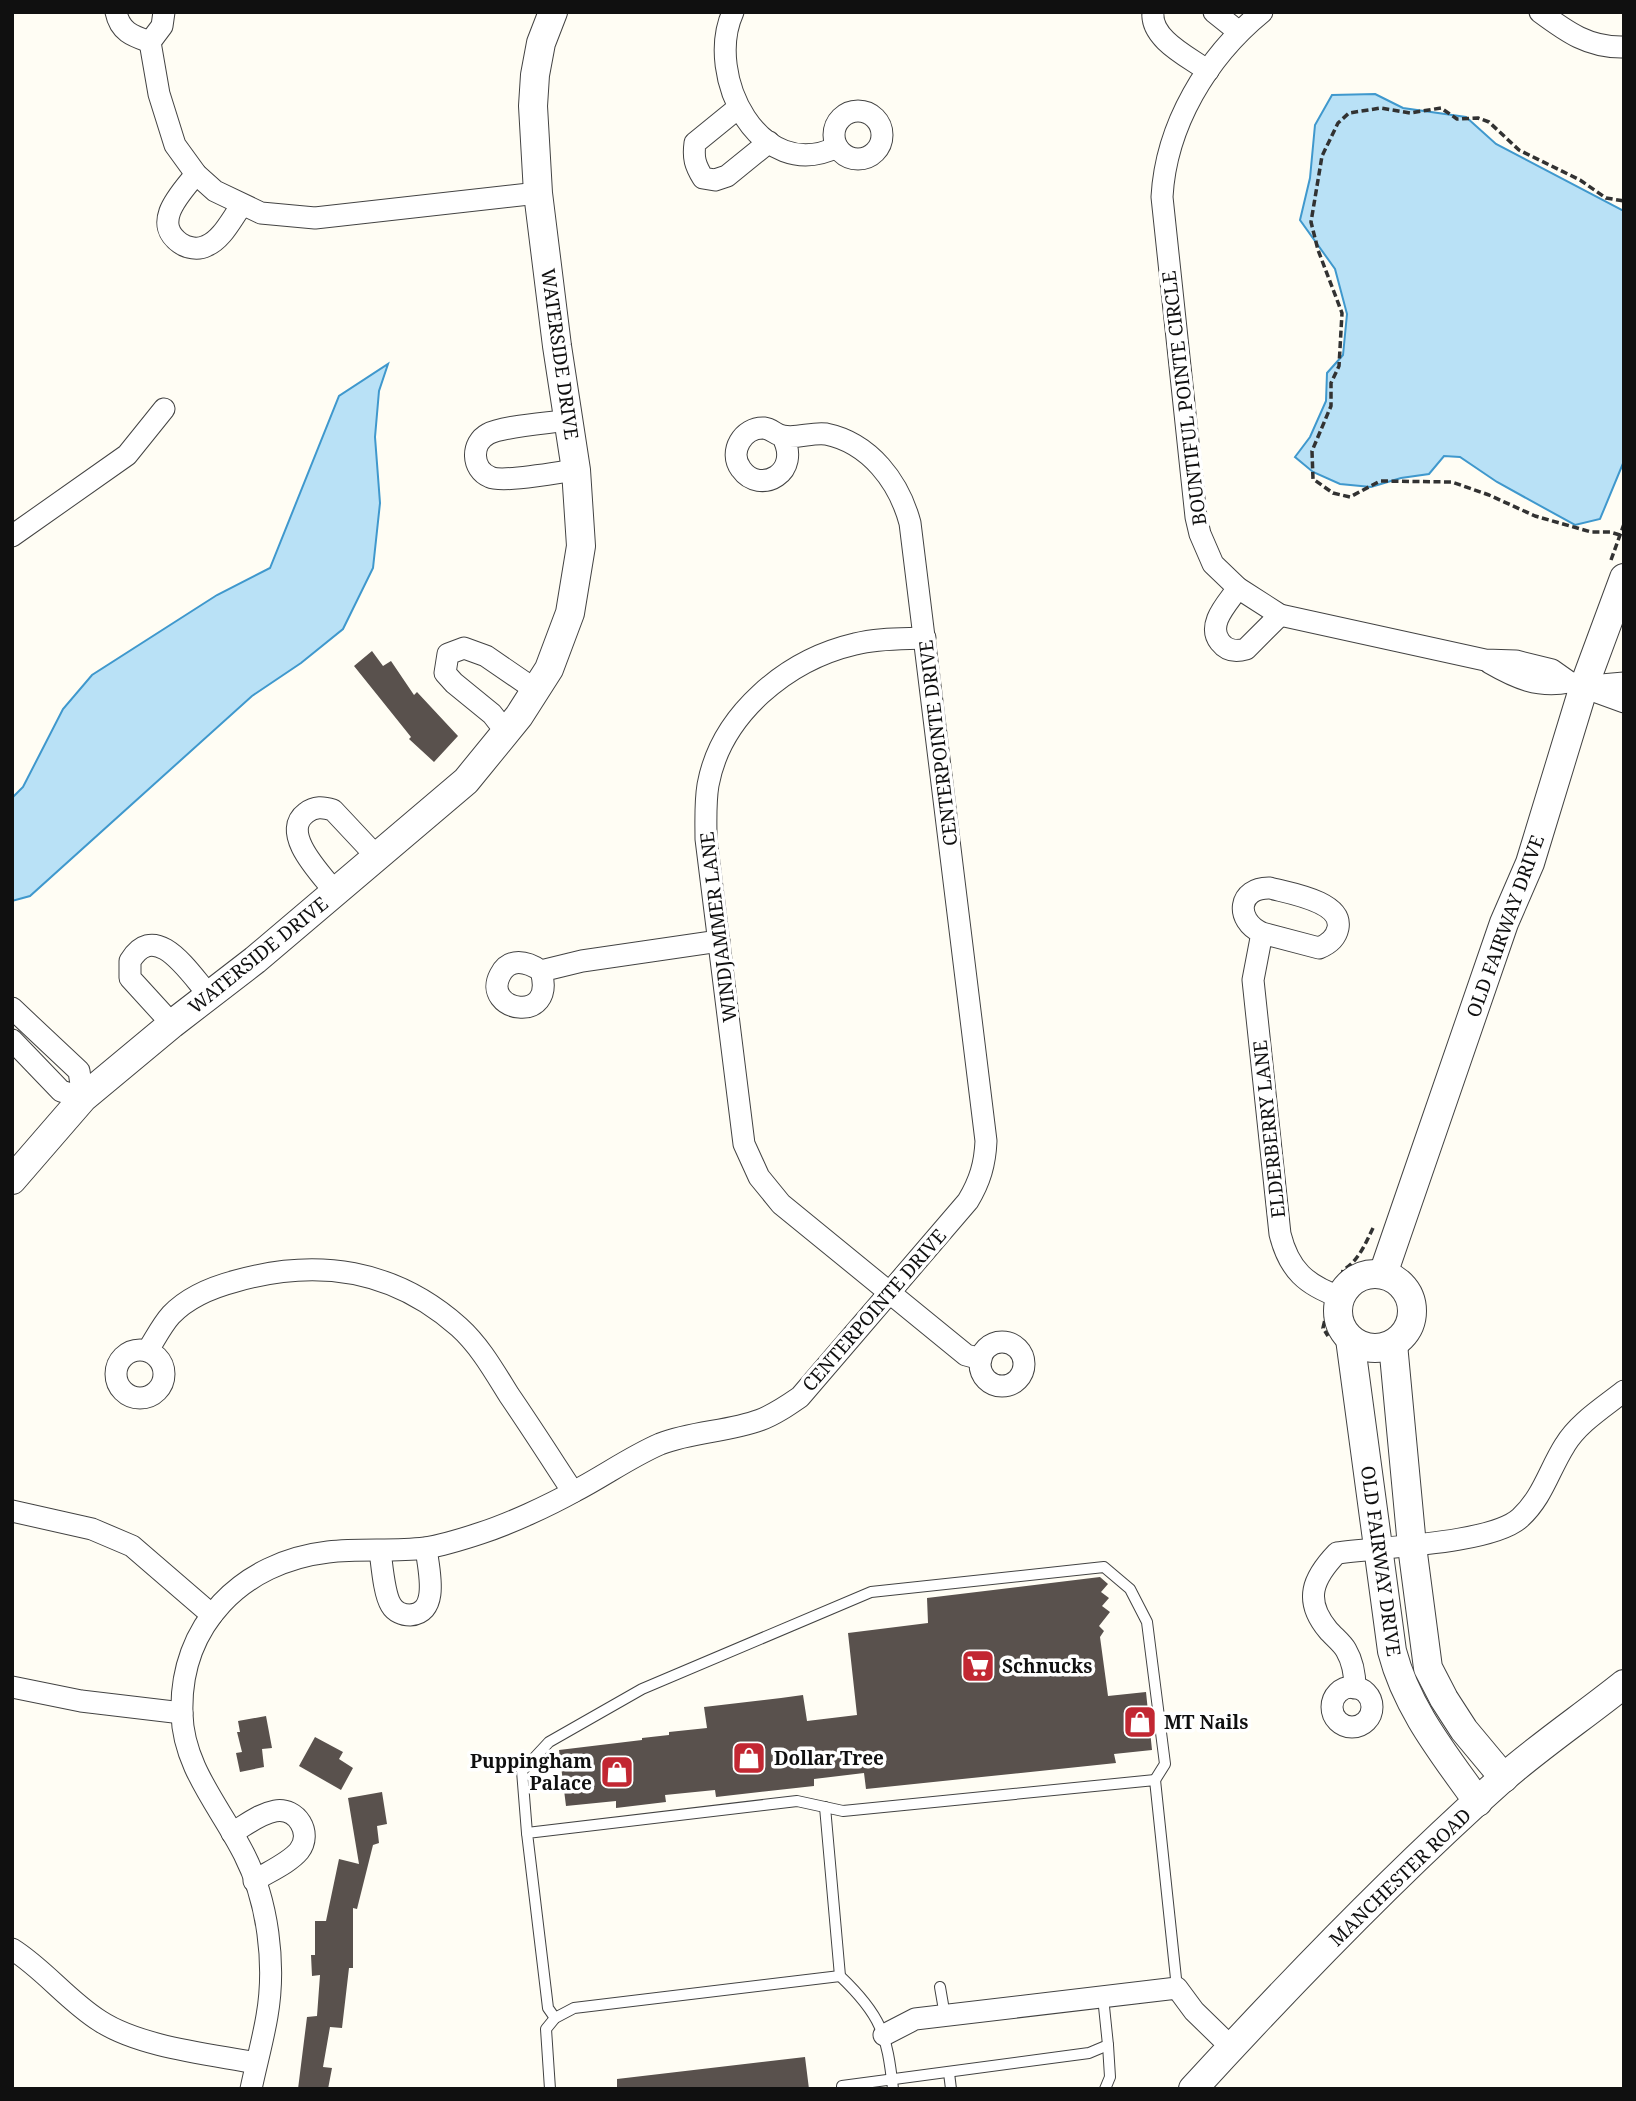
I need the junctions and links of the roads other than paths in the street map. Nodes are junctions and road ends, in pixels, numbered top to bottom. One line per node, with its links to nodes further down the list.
1 (116, 12): 10 (street)
2 (164, 12): 10 (street)
3 (553, 12): 17 (street, WATERSIDE DRIVE)
4 (733, 12): 13 (street)
5 (1153, 12): 12 (street)
6 (1214, 12): 9 (street)
7 (1262, 12): 9 (street, BOUNTIFUL POINTE CIRCLE)
8 (1540, 12): 11 (street)
9 (1239, 32): 12 (street, BOUNTIFUL POINTE CIRCLE)
10 (150, 42): 16 (street)
11 (1624, 47)
12 (1208, 71): 25 (street, BOUNTIFUL POINTE CIRCLE)
13 (738, 108): 14 (street); 14 (street)
14 (769, 142): 15 (street)
15 (837, 147)
16 (196, 174): 18 (street); 18 (street)
17 (538, 193): 18 (street); 20 (street, WATERSIDE DRIVE)
18 (242, 205)
19 (164, 409): 23 (street)
20 (569, 420): 22 (street, WATERSIDE DRIVE); 22 (street)
21 (782, 436): 27 (street, CENTERPOINTE DRIVE)
22 (576, 470): 30 (street, WATERSIDE DRIVE)
23 (12, 536)
24 (1624, 578): 29 (street, OLD FAIRWAY DRIVE)
25 (1238, 588): 26 (street, BOUNTIFUL POINTE CIRCLE); 26 (street)
26 (1280, 615): 29 (street, BOUNTIFUL POINTE CIRCLE)
27 (925, 638): 36 (street, WINDJAMMER LANE); 45 (street, CENTERPOINTE DRIVE)
28 (1624, 683): 29 (street)
29 (1576, 684): 31 (street, BOUNTIFUL POINTE CIRCLE); 44 (street, OLD FAIRWAY DRIVE)
30 (537, 691): 32 (street, WATERSIDE DRIVE); 32 (street)
31 (1624, 702)
32 (506, 732): 33 (street, WATERSIDE DRIVE)
33 (378, 858): 34 (street, WATERSIDE DRIVE); 34 (street)
34 (336, 893): 38 (street, WATERSIDE DRIVE)
35 (1262, 933): 46 (street, ELDERBERRY LANE)
36 (719, 941): 37 (street); 45 (street, WINDJAMMER LANE)
37 (541, 971)
38 (209, 995): 40 (street, WATERSIDE DRIVE); 40 (street)
39 (12, 1008): 42 (street)
40 (172, 1024): 42 (street, WATERSIDE DRIVE)
41 (12, 1040): 42 (street)
42 (83, 1098): 43 (street, WATERSIDE DRIVE)
43 (12, 1180)
44 (1383, 1274): 46 (street); 48 (street)
45 (888, 1292): 50 (street, WINDJAMMER LANE); 52 (street, CENTERPOINTE DRIVE)
46 (1340, 1297): 47 (street, OLD FAIRWAY DRIVE)
47 (1350, 1339): 48 (street); 55 (street, OLD FAIRWAY DRIVE)
48 (1393, 1344): 54 (street, OLD FAIRWAY DRIVE)
49 (148, 1350): 52 (street)
50 (981, 1359)
51 (1624, 1391): 54 (street)
52 (573, 1492): 56 (street, CENTERPOINTE DRIVE)
53 (12, 1511): 58 (street)
54 (1412, 1546): 55 (street); 63 (street, OLD FAIRWAY DRIVE)
55 (1379, 1547): 61 (street); 65 (street, OLD FAIRWAY DRIVE)
56 (425, 1548): 57 (street, CENTERPOINTE DRIVE); 57 (street)
57 (380, 1551): 58 (street, CENTERPOINTE DRIVE)
58 (212, 1615): 62 (street, CENTERPOINTE DRIVE)
59 (1624, 1684): 63 (street, MANCHESTER ROAD)
60 (12, 1687): 62 (street)
61 (1355, 1688)
62 (182, 1713): 67 (street, CENTERPOINTE DRIVE)
63 (1504, 1778): 65 (street, MANCHESTER ROAD)
64 (1155, 1780): 66 (lane); 68 (lane); 73 (lane)
65 (1478, 1802): 79 (street, MANCHESTER ROAD)
66 (825, 1807): 68 (lane); 71 (lane)
67 (232, 1833): 69 (street, CENTERPOINTE DRIVE); 69 (street)
68 (527, 1833): 76 (lane)
69 (254, 1881): 80 (street, CENTERPOINTE DRIVE)
70 (12, 1948): 80 (street)
71 (840, 1976): 76 (lane); 77 (lane)
72 (940, 1987): 75 (lane)
73 (1177, 1988): 74 (street); 79 (street)
74 (1103, 1997): 75 (street); 78 (lane)
75 (944, 2016): 77 (street)
76 (555, 2018): 85 (lane)
77 (884, 2035): 82 (lane)
78 (1108, 2045): 81 (lane); 87 (lane)
79 (1231, 2048): 88 (street, MANCHESTER ROAD)
80 (256, 2063): 84 (street, CENTERPOINTE DRIVE)
81 (949, 2073): 82 (lane); 86 (lane)
82 (893, 2085): 83 (lane)
83 (842, 2086)
84 (251, 2089)
85 (550, 2089)
86 (951, 2089)
87 (1105, 2089)
88 (1194, 2089)

